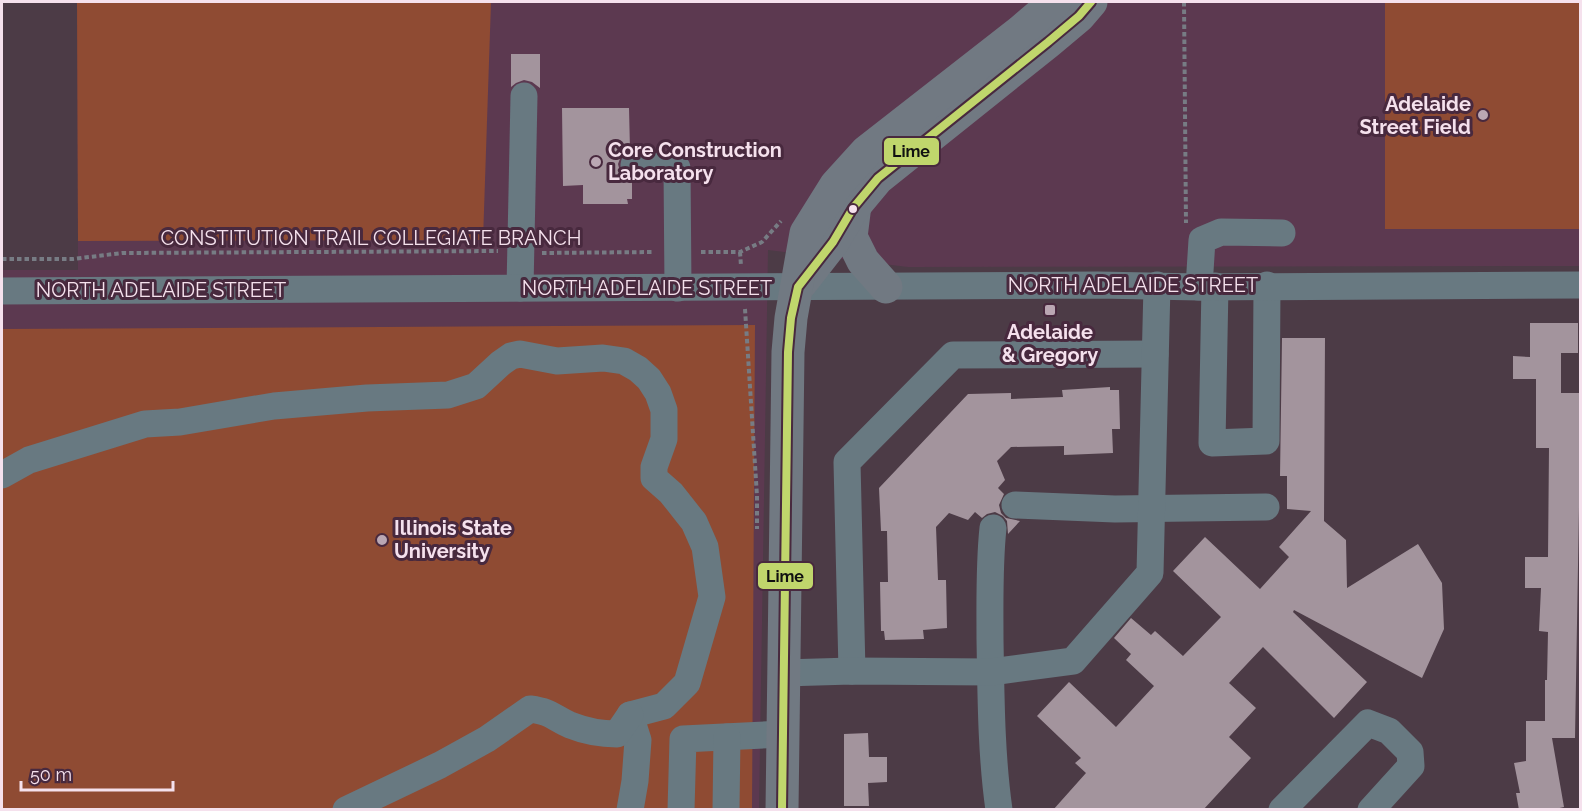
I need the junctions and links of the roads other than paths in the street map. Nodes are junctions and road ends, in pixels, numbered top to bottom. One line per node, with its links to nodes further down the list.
1 (1055, 2): 12 (main road)
2 (1091, 2): 5 (main road)
3 (524, 96): 13 (street)
4 (634, 165): 14 (street)
5 (855, 205): 10 (main road); 12 (main road)
6 (1282, 233): 11 (street)
7 (1157, 285): 10 (street, NORTH ADELAIDE STREET); 11 (street, NORTH ADELAIDE STREET); 16 (street)
8 (1267, 285): 9 (street, NORTH ADELAIDE STREET); 11 (street, NORTH ADELAIDE STREET); 11 (street)
9 (1581, 285)
10 (886, 286): 12 (street, NORTH ADELAIDE STREET)
11 (1207, 286)
12 (798, 287): 14 (street, NORTH ADELAIDE STREET); 24 (main road)
13 (520, 288): 14 (street, NORTH ADELAIDE STREET); 15 (street, NORTH ADELAIDE STREET)
14 (678, 288)
15 (2, 291)
16 (1155, 354): 20 (street); 22 (street)
17 (2, 476): 25 (street)
18 (1015, 505): 20 (street)
19 (1266, 507): 20 (street)
20 (1152, 508): 23 (street)
21 (993, 528): 23 (street)
22 (852, 671): 23 (street); 24 (street)
23 (991, 672): 34 (street)
24 (783, 673): 26 (main road)
25 (634, 727): 28 (street); 29 (street); 30 (street)
26 (783, 734): 27 (street); 33 (main road)
27 (727, 737): 28 (street); 32 (street)
28 (683, 739): 31 (street)
29 (346, 810)
30 (630, 810)
31 (681, 810)
32 (726, 810)
33 (782, 810)
34 (999, 810)
35 (1282, 810): 36 (street)
36 (1371, 810)

